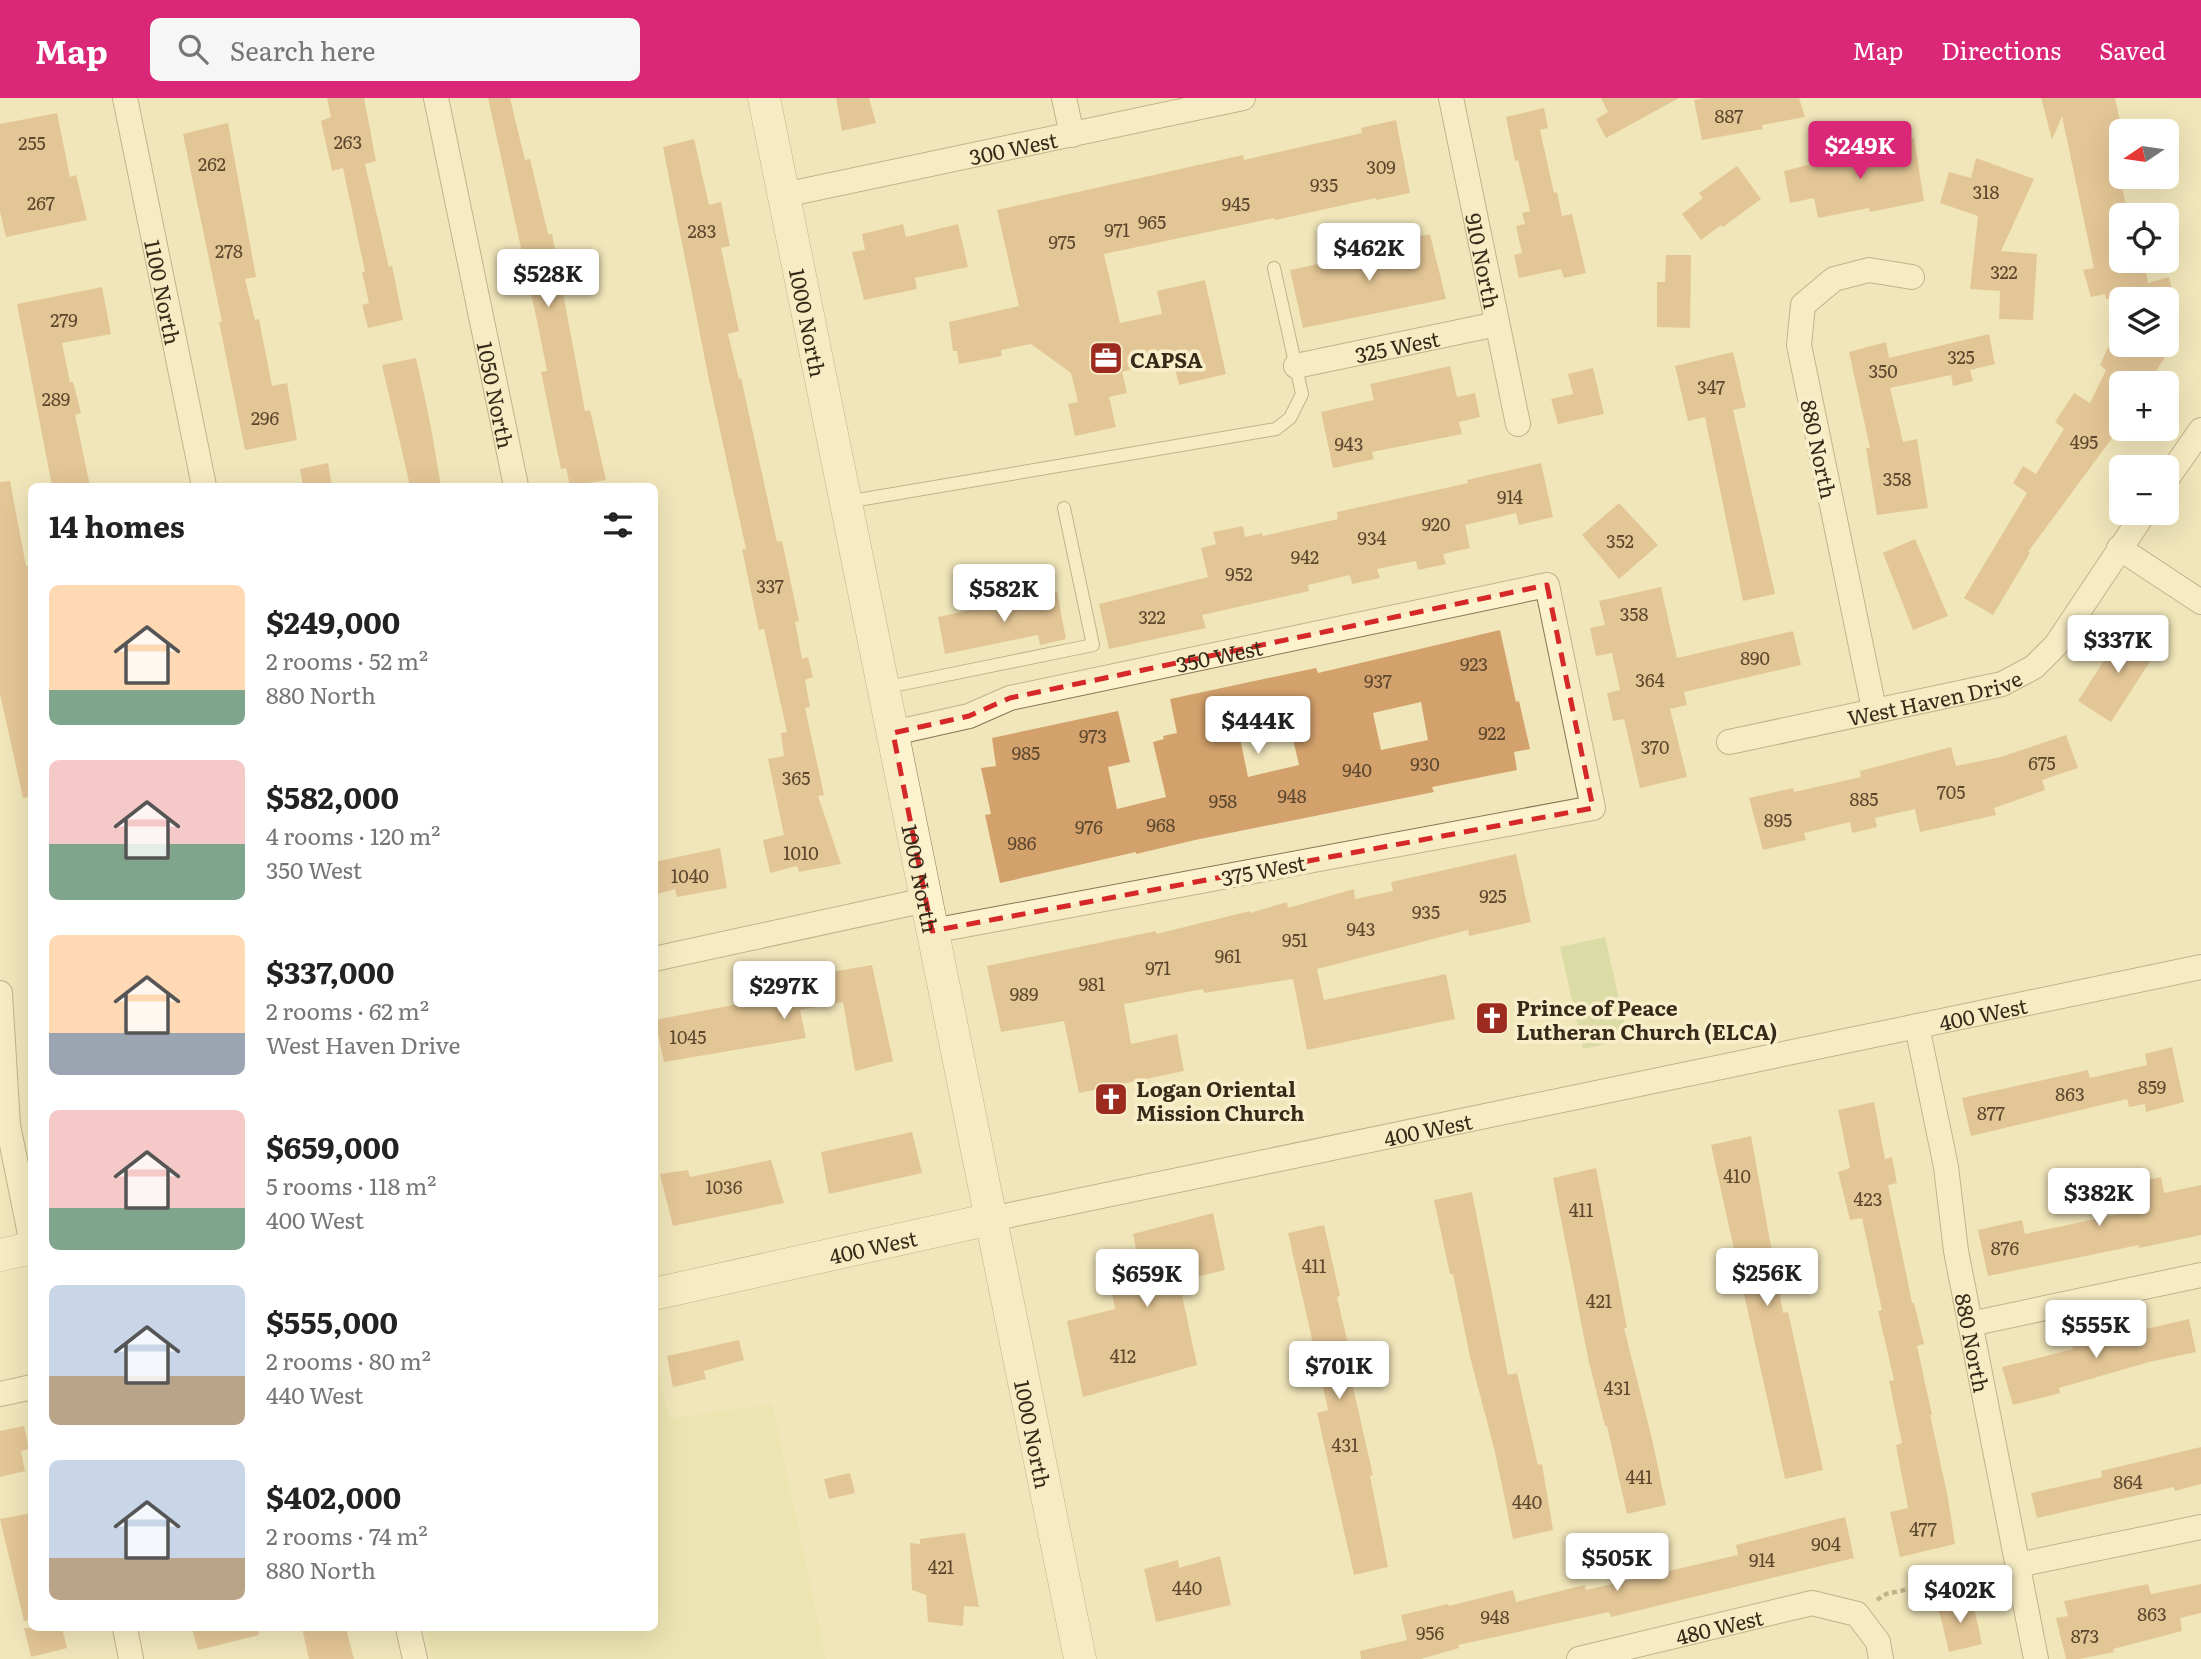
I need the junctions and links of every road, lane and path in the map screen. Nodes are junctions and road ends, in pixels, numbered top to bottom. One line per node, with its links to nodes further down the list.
1 (125, 98): 16 (street, 1100 North)
2 (436, 98): 17 (street, 1050 North)
3 (764, 98): 8 (street, 1000 North)
4 (1064, 98): 7 (street)
5 (1243, 98): 7 (street, 300 West)
6 (1451, 98): 11 (street, 910 North)
7 (1072, 135): 8 (street, 300 West)
8 (784, 195): 18 (street, 1000 North)
9 (1274, 268): 12 (lane)
10 (1912, 277): 24 (street, 880 North)
11 (1497, 324): 12 (street, 325 West); 13 (street, 910 North)
12 (1296, 366): 18 (lane)
13 (1518, 424)
14 (2201, 430): 15 (street)
15 (2179, 461)
16 (203, 483)
17 (515, 483)
18 (846, 502): 23 (street, 1000 North)
19 (1064, 508): 23 (lane)
20 (2135, 525): 21 (street, West Haven Drive)
21 (2119, 548): 22 (street); 24 (street, West Haven Drive)
22 (2201, 602)
23 (883, 688): 25 (street, 1000 North)
24 (1874, 709): 26 (street, West Haven Drive)
25 (893, 733): 27 (street, 350 West); 28 (street, 1000 North)
26 (1729, 741)
27 (1593, 808): 29 (street, 375 West)
28 (926, 900): 29 (street, 1000 North); 30 (street)
29 (932, 931): 34 (street, 1000 North)
30 (658, 958)
31 (2201, 967): 33 (street, 400 West)
32 (0, 993): 35 (street)
33 (1917, 1026): 34 (street, 400 West); 40 (street, 880 North)
34 (991, 1219): 39 (street, 400 West); 51 (street, 1000 North)
35 (28, 1226)
36 (28, 1247): 37 (street)
37 (0, 1255)
38 (2201, 1275): 40 (street)
39 (658, 1293)
40 (1970, 1324): 44 (street, 880 North)
41 (28, 1388): 42 (street)
42 (0, 1394)
43 (2201, 1527): 44 (street)
44 (2018, 1565): 45 (path); 54 (street, 880 North)
45 (1862, 1610): 48 (street, 480 West); 53 (street)
46 (126, 1631): 49 (street)
47 (409, 1631): 50 (street)
48 (1635, 1652): 52 (street, 480 West)
49 (131, 1659)
50 (415, 1659)
51 (1080, 1659)
52 (1579, 1659)
53 (1881, 1659)
54 (2036, 1659)

